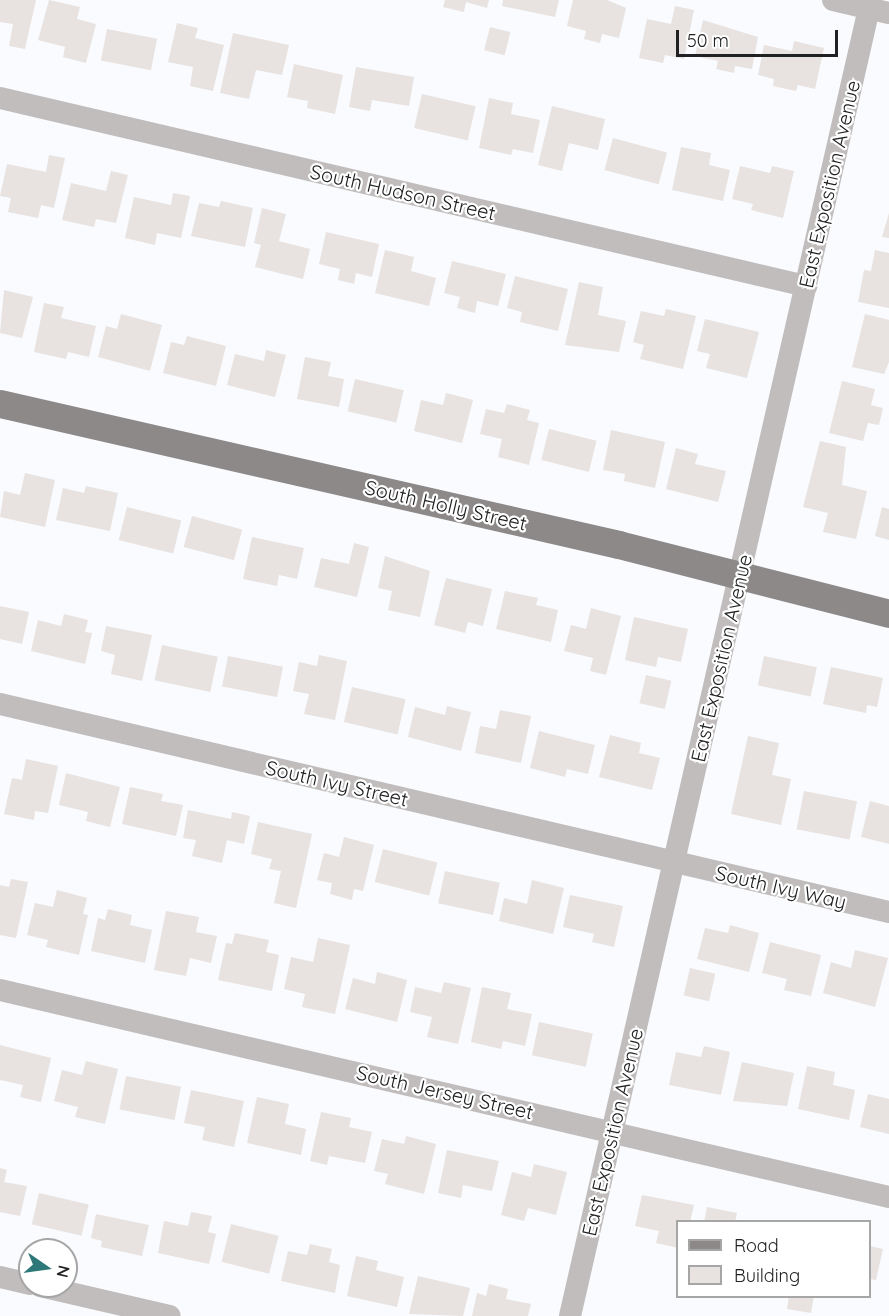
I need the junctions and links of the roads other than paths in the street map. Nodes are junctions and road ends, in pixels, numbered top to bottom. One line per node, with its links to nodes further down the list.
1 (833, 0): 2 (street)
2 (877, 7): 4 (street, East Exposition Avenue)
3 (0, 98): 4 (street, South Hudson Street)
4 (806, 286): 6 (street, East Exposition Avenue)
5 (0, 404): 6 (main road, South Holly Street)
6 (740, 575): 7 (main road, South Holly Street); 9 (street, East Exposition Avenue)
7 (889, 614)
8 (0, 704): 9 (street, South Ivy Street)
9 (673, 862): 10 (street, South Ivy Way); 12 (street, East Exposition Avenue)
10 (889, 912)
11 (0, 990): 12 (street, South Jersey Street)
12 (613, 1131): 13 (street, South Jersey Street); 18 (street, East Exposition Avenue)
13 (889, 1197)
14 (0, 1277): 15 (street)
15 (18, 1281)
16 (78, 1295): 17 (street)
17 (170, 1316)
18 (570, 1316)

